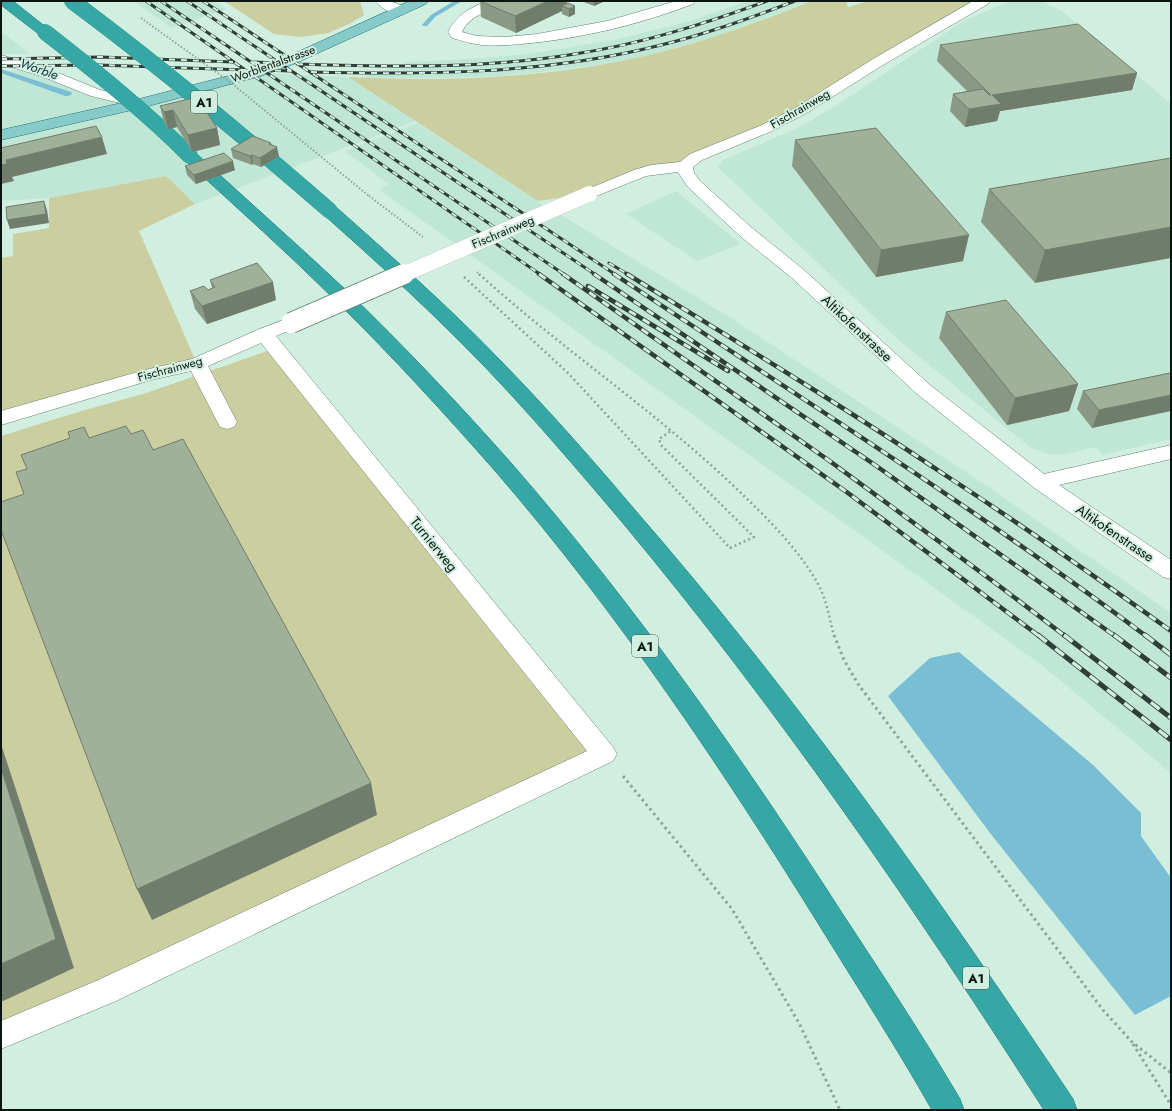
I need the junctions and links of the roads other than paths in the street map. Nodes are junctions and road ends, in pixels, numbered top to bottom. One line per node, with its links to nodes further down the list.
1 (4, 1): 21 (highway, A1, bridge)
2 (72, 1): 22 (highway, A1, bridge)
3 (382, 1): 8 (street)
4 (421, 1): 8 (main road, Worblentalstrasse)
5 (498, 1): 6 (street)
6 (688, 1)
7 (983, 1): 12 (street, Fischrainweg)
8 (400, 11): 10 (main road, Worblentalstrasse)
9 (1, 59): 10 (street)
10 (141, 103): 11 (main road, Worblentalstrasse)
11 (1, 135)
12 (685, 166): 13 (street, Fischrainweg, bridge); 18 (street, Altikofenstrasse)
13 (264, 334): 14 (street, Fischrainweg); 20 (street, Turnierweg)
14 (197, 364): 15 (street, Fischrainweg); 16 (street)
15 (1, 418)
16 (227, 422)
17 (1171, 452): 18 (street)
18 (1040, 482): 19 (street, Altikofenstrasse)
19 (1171, 571)
20 (1, 1035)
21 (950, 1110)
22 (1062, 1110)

